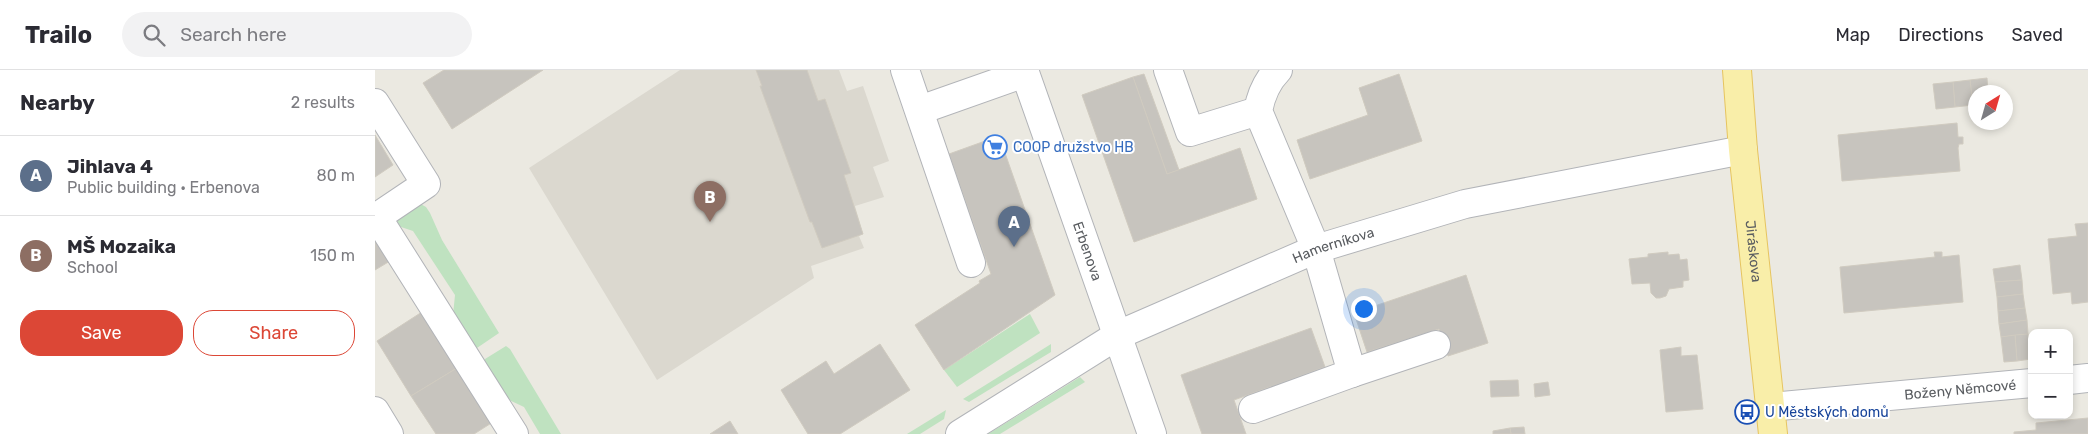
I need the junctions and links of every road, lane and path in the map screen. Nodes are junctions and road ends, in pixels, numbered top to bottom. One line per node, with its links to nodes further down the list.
1 (905, 70): 7 (street)
2 (1168, 70): 8 (street)
3 (1278, 70): 8 (street)
4 (1737, 70): 9 (main road, Jiráskova)
5 (1024, 72): 7 (street); 12 (street, Erbenova)
6 (375, 103): 22 (street)
7 (920, 110): 11 (street)
8 (1259, 111): 10 (street)
9 (1743, 150): 10 (street, Hamerníkova); 18 (main road, Jiráskova)
10 (1316, 249): 12 (street, Hamerníkova); 14 (street)
11 (971, 263)
12 (1118, 335): 23 (street, Hamerníkova); 24 (street, Erbenova)
13 (1436, 345): 14 (street)
14 (1351, 373): 19 (street)
15 (2088, 378): 16 (street)
16 (2073, 380)
17 (2028, 383): 18 (street, Boženy Němcové)
18 (1770, 407): 25 (main road, Jiráskova)
19 (1253, 410)
20 (375, 411): 21 (street)
21 (389, 434)
22 (515, 434)
23 (960, 434)
24 (1152, 434)
25 (1773, 434)

